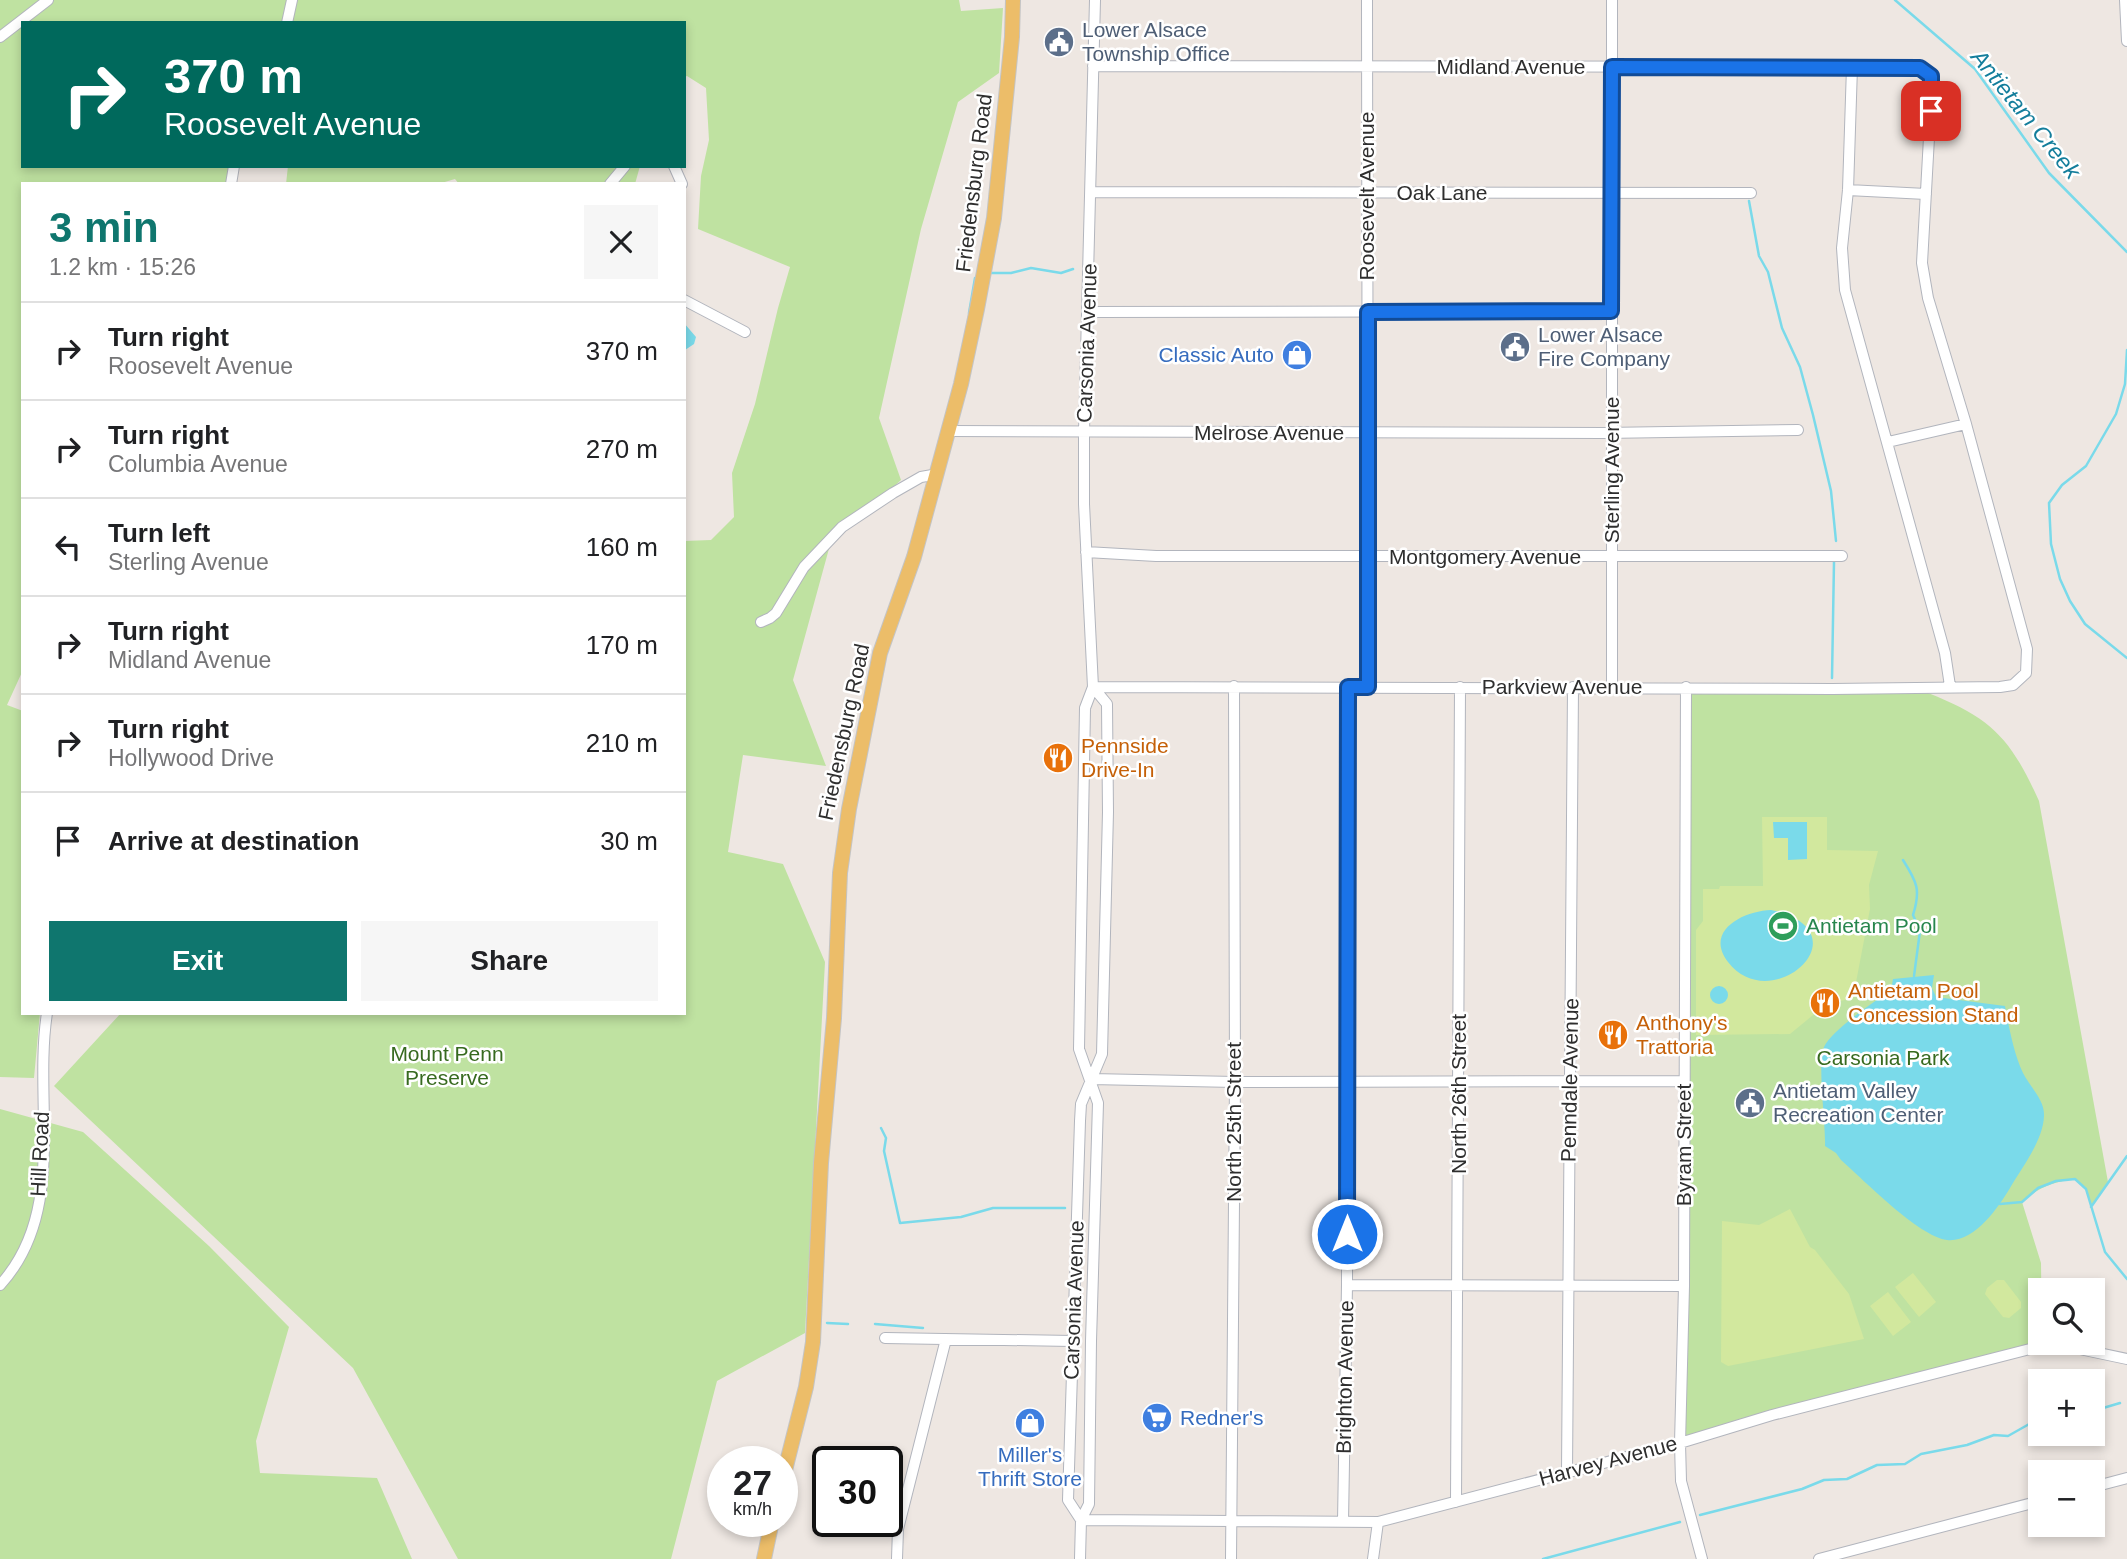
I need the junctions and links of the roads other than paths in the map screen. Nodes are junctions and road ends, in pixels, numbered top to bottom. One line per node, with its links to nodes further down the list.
1 (48, 0): 9 (street)
2 (292, 0): 8 (street)
3 (1013, 0): 30 (main road, Friedensburg Road)
4 (1095, 0): 11 (street, Carsonia Avenue)
5 (1367, 0): 12 (street, Roosevelt Avenue)
6 (1612, 0): 13 (street, Sterling Avenue)
7 (2125, 0): 10 (street)
8 (288, 21)
9 (0, 37)
10 (2127, 41)
11 (1093, 66): 12 (street, Midland Avenue); 18 (street, Carsonia Avenue)
12 (1367, 66): 13 (street, Midland Avenue); 19 (street, Roosevelt Avenue)
13 (1612, 67): 14 (street, Midland Avenue); 20 (street, Sterling Avenue)
14 (1852, 67): 17 (street); 22 (street, Midland Avenue)
15 (623, 168): 16 (street)
16 (612, 182)
17 (1848, 190): 22 (street); 34 (street)
18 (1091, 192): 19 (street, Oak Lane); 25 (street, Carsonia Avenue)
19 (1367, 192): 20 (street, Oak Lane); 26 (street, Roosevelt Avenue)
20 (1612, 193): 21 (street, Oak Lane); 24 (street, Sterling Avenue)
21 (1751, 193)
22 (1926, 194): 28 (street)
23 (686, 301): 27 (street)
24 (1611, 311): 26 (street); 33 (street, Sterling Avenue)
25 (1088, 312): 26 (street); 31 (street, Carsonia Avenue)
26 (1368, 312): 32 (street, Roosevelt Avenue)
27 (745, 332)
28 (1966, 424): 34 (street); 42 (street, Parkview Avenue)
29 (1798, 430): 33 (street, Melrose Avenue)
30 (949, 431): 31 (street, Melrose Avenue); 35 (main road, Friedensburg Road)
31 (1084, 432): 32 (street, Melrose Avenue); 36 (street, Carsonia Avenue)
32 (1368, 433): 33 (street, Melrose Avenue); 37 (street, Roosevelt Avenue)
33 (1613, 433): 39 (street, Sterling Avenue)
34 (1888, 442): 42 (street)
35 (937, 474): 40 (street); 67 (main road, Friedensburg Road)
36 (1086, 552): 37 (street, Montgomery Avenue); 43 (street, Carsonia Avenue)
37 (1368, 556): 39 (street, Montgomery Avenue); 45 (street, Roosevelt Avenue)
38 (1842, 556): 39 (street, Montgomery Avenue)
39 (1612, 558): 48 (street, Sterling Avenue)
40 (761, 622)
41 (1234, 686): 43 (street, Parkview Avenue); 44 (street, Parkview Avenue); 55 (street, North 25th Street)
42 (1950, 686): 49 (street, Parkview Avenue)
43 (1093, 687): 51 (street, Carsonia Avenue); 51 (street, Carsonia Avenue)
44 (1348, 687): 45 (street, Parkview Avenue); 56 (street, Brighton Avenue)
45 (1368, 687): 46 (street, Parkview Avenue)
46 (1460, 687): 47 (street, Parkview Avenue); 52 (street, North 26th Street)
47 (1573, 687): 48 (street, Parkview Avenue); 53 (street, Penndale Avenue)
48 (1612, 687): 49 (street, Parkview Avenue)
49 (1686, 687): 54 (street, Byram Street)
50 (47, 1015): 57 (street, Hill Road)
51 (1091, 1079): 55 (street); 64 (street, Carsonia Avenue); 73 (street, Carsonia Avenue)
52 (1460, 1081): 53 (street); 56 (street); 60 (street, North 26th Street)
53 (1571, 1081): 54 (street); 59 (street, Penndale Avenue)
54 (1684, 1081): 61 (street, Byram Street)
55 (1235, 1082): 56 (street); 74 (street, North 25th Street)
56 (1347, 1082): 58 (street, Brighton Avenue)
57 (0, 1285)
58 (1347, 1285): 60 (street); 75 (street, Brighton Avenue)
59 (1567, 1285): 60 (street); 61 (street); 68 (street, Penndale Avenue)
60 (1459, 1286): 71 (street, North 26th Street)
61 (1684, 1286): 66 (street, Byram Street)
62 (886, 1338): 63 (street)
63 (946, 1339): 64 (street); 79 (street)
64 (1072, 1341): 73 (street, Carsonia Avenue)
65 (2126, 1364): 66 (street, Harvey Avenue)
66 (1680, 1443): 68 (street, Harvey Avenue); 83 (street, Byram Street)
67 (791, 1446)
68 (1567, 1472): 71 (street, Harvey Avenue)
69 (2127, 1478): 70 (street)
70 (2105, 1484)
71 (1457, 1502): 76 (street, Harvey Avenue)
72 (2028, 1504): 84 (street)
73 (1081, 1520): 74 (street, Harvey Avenue); 80 (street, Carsonia Avenue)
74 (1231, 1520): 75 (street, Harvey Avenue); 81 (street, North 25th Street)
75 (1343, 1521): 76 (street, Harvey Avenue)
76 (1378, 1522): 82 (street)
77 (769, 1537): 78 (main road)
78 (764, 1559)
79 (897, 1559)
80 (1080, 1559)
81 (1231, 1559)
82 (1373, 1559)
83 (1702, 1559)
84 (1819, 1559)

